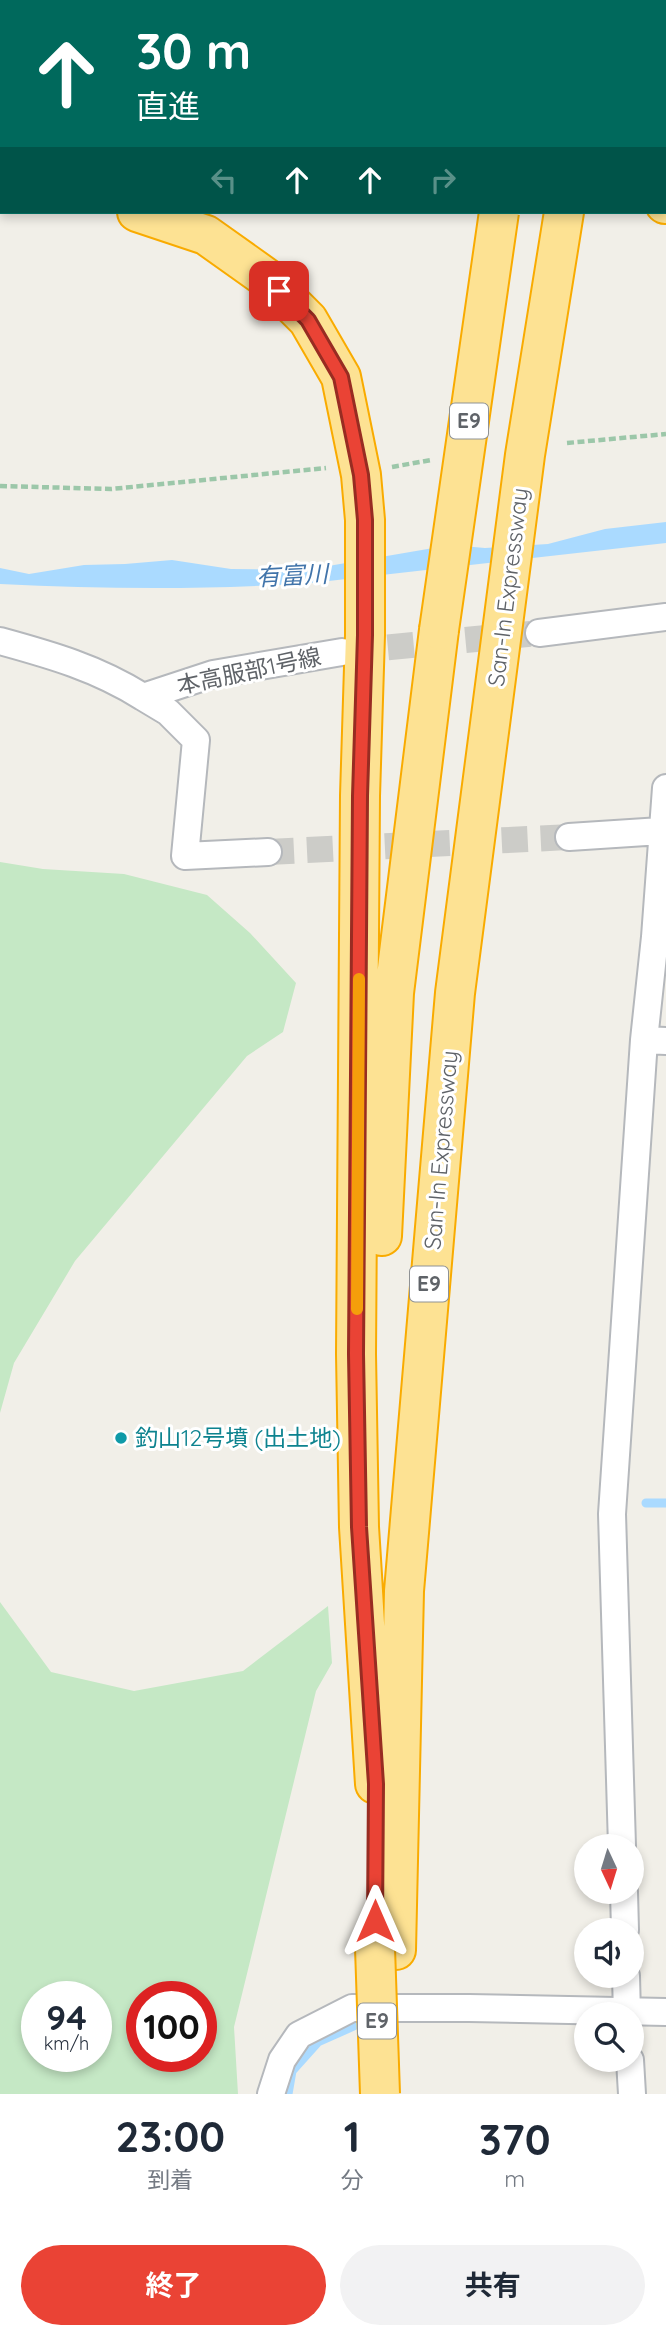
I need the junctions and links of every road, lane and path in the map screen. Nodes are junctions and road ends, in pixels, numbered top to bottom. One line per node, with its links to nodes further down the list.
1 (143, 214): 8 (highway)
2 (499, 214): 20 (highway, San-In Expressway / E9, bridge)
3 (564, 214): 5 (highway, San-In Expressway / E9)
4 (569, 214): 5 (highway)
5 (553, 278): 22 (highway, San-In Expressway / E9)
6 (666, 434): 7 (path)
7 (567, 443)
8 (347, 471): 9 (path); 13 (highway)
9 (0, 486)
10 (666, 617): 11 (street)
11 (539, 633)
12 (0, 641): 14 (street)
13 (354, 643): 14 (street, 本高服部1号線); 20 (highway)
14 (143, 697): 18 (street)
15 (666, 789): 16 (street)
16 (661, 831): 17 (street); 19 (street)
17 (569, 837)
18 (268, 852)
19 (655, 1040): 21 (street)
20 (376, 1784): 22 (highway, San-In Expressway / E9)
21 (622, 1834)
22 (385, 1949): 28 (highway, San-In Expressway / E9, bridge); 29 (highway, San-In Expressway / E9)
23 (574, 2011): 27 (street)
24 (666, 2012): 25 (street)
25 (644, 2013)
26 (631, 2072): 30 (street)
27 (271, 2094)
28 (380, 2094)
29 (400, 2094)
30 (632, 2094)

